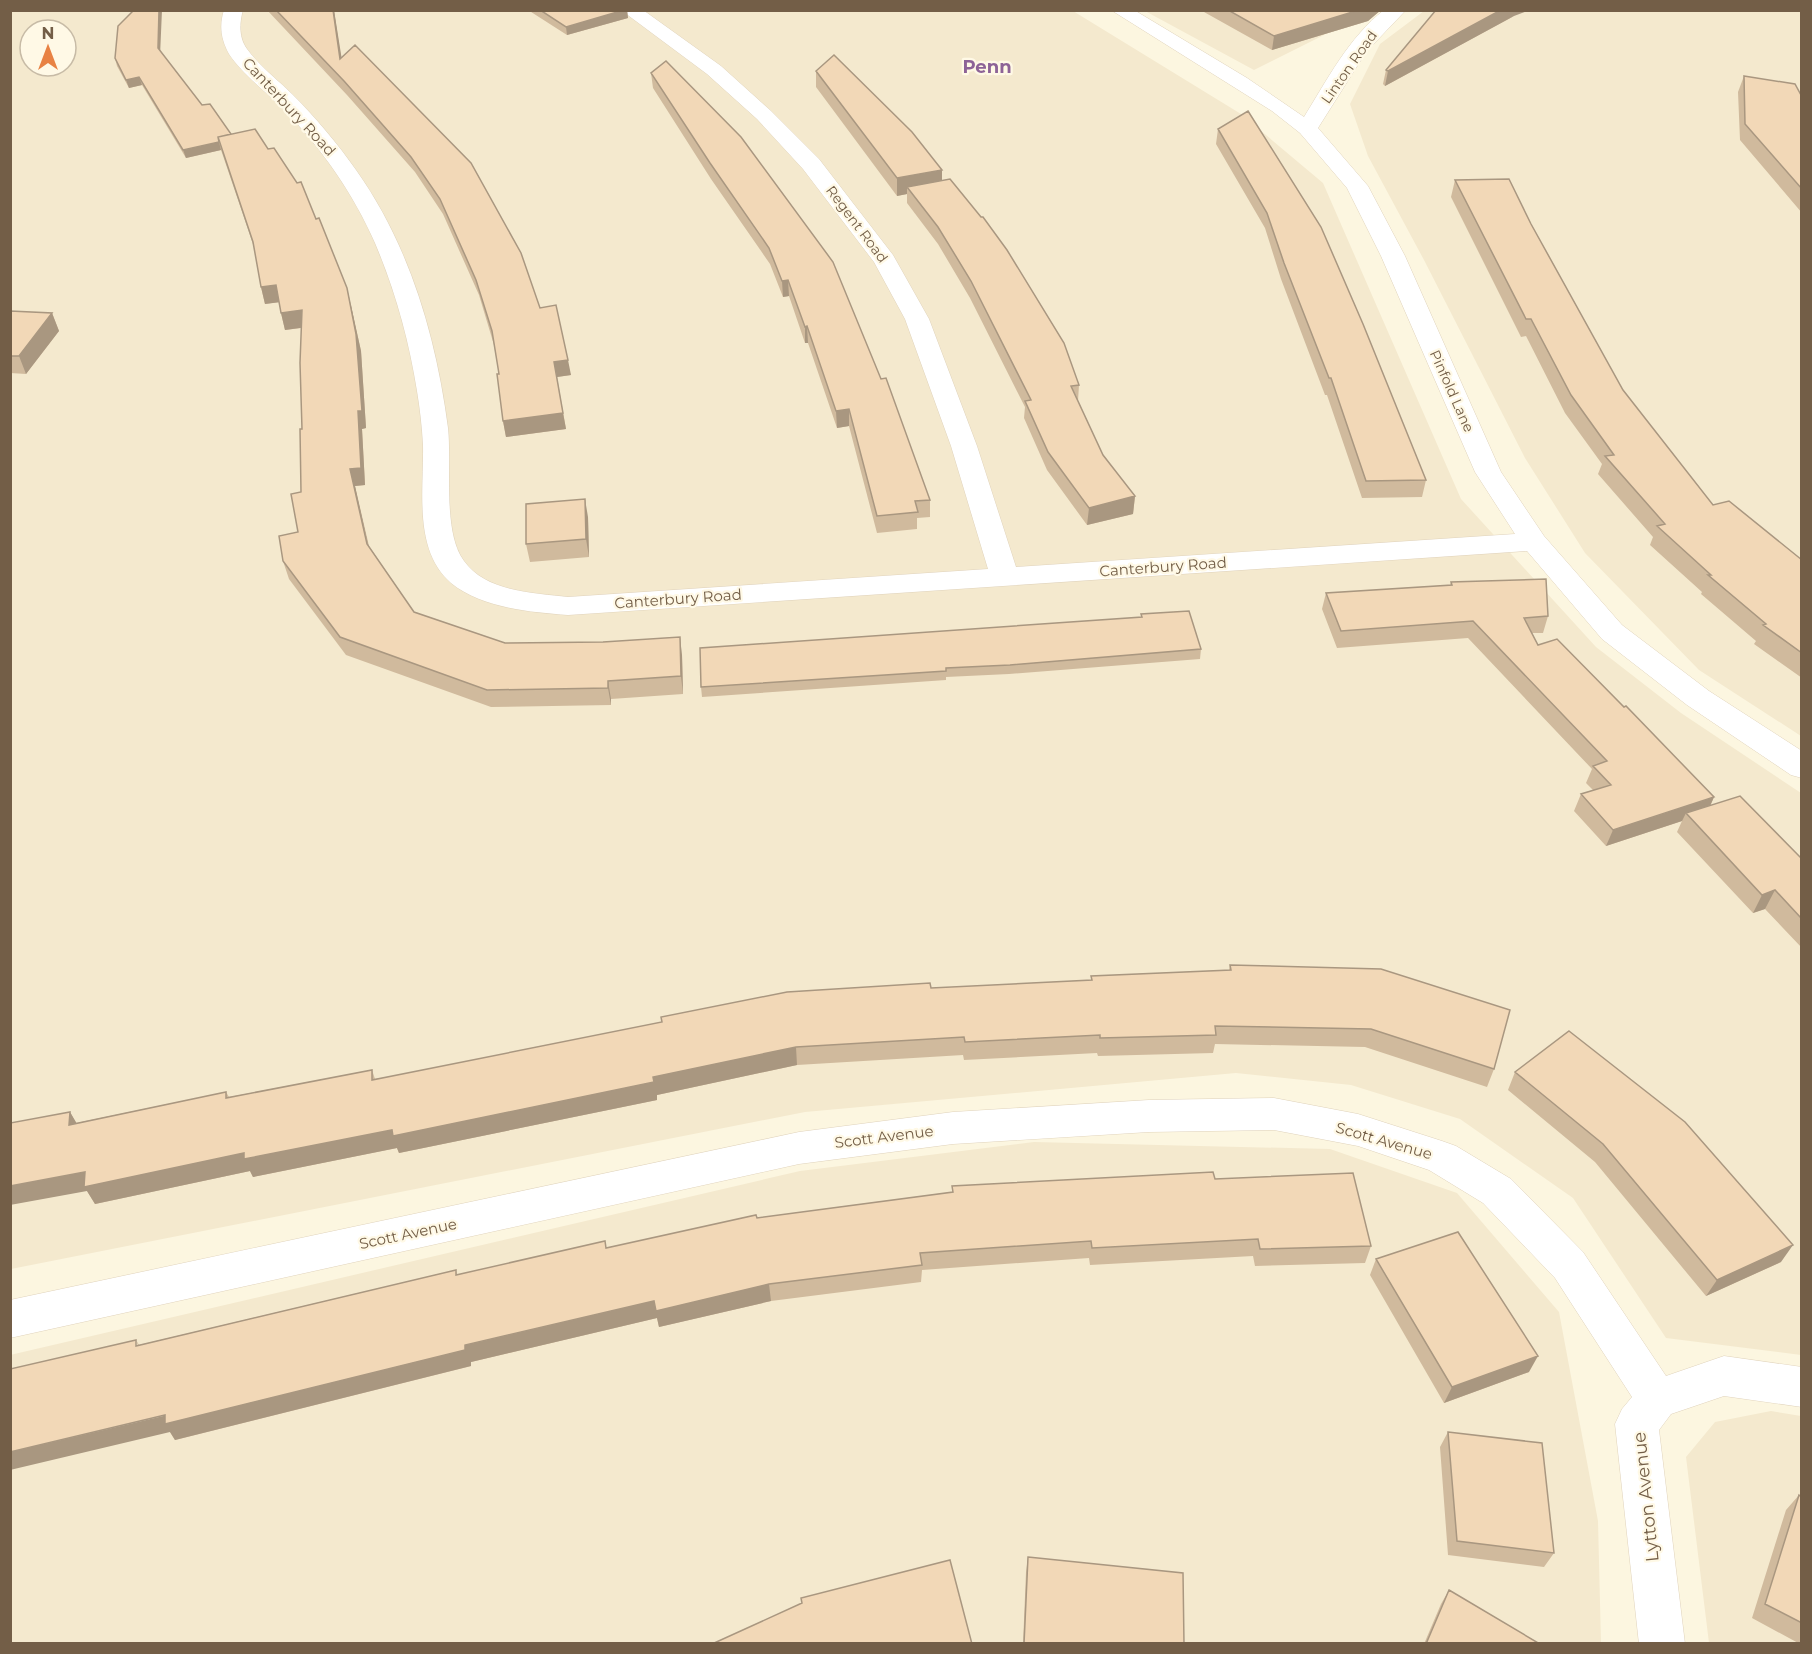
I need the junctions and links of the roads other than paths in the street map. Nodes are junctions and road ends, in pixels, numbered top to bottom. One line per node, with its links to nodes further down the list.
1 (234, 10): 7 (street, Canterbury Road)
2 (630, 10): 7 (street, Regent Road)
3 (1120, 10): 5 (street, Pinfold Lane)
4 (1397, 10): 5 (street, Linton Road)
5 (1307, 129): 6 (street, Pinfold Lane)
6 (1534, 542): 7 (street, Canterbury Road); 8 (street, Pinfold Lane)
7 (1005, 578)
8 (1802, 767)
9 (10, 1319): 11 (street, Scott Avenue)
10 (1802, 1387): 11 (street)
11 (1657, 1399): 12 (street, Lytton Avenue)
12 (1662, 1644)

